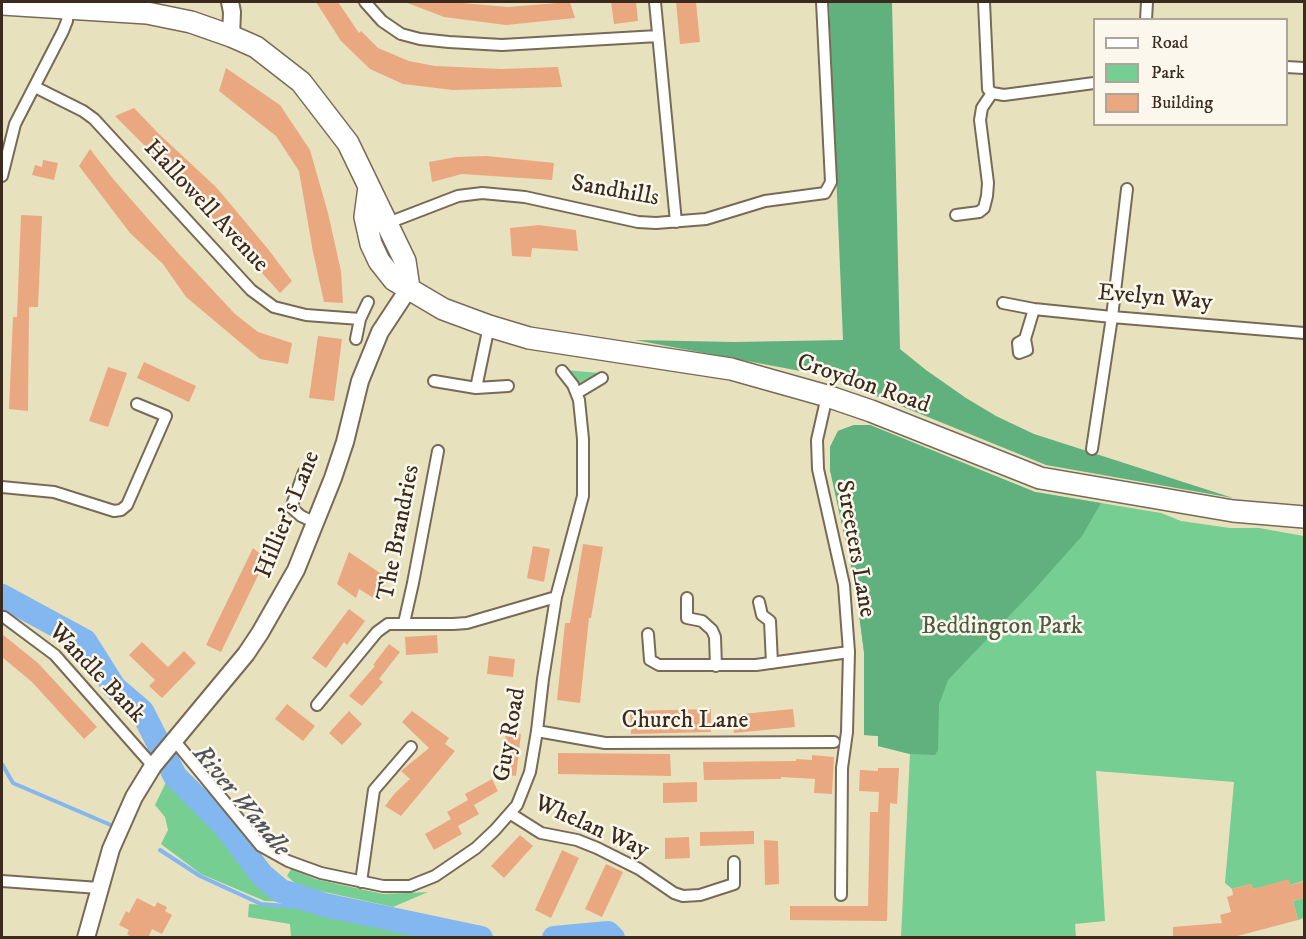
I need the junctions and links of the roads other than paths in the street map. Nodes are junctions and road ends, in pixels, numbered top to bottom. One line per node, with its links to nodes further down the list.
1 (230, 2): 11 (main road)
2 (365, 2): 12 (street)
3 (656, 2): 12 (street)
4 (822, 2): 22 (street, Sandhills)
5 (984, 2): 17 (street)
6 (1147, 2): 10 (street)
7 (2, 4): 8 (highway)
8 (83, 5): 9 (highway); 16 (street)
9 (146, 7): 11 (highway)
10 (1146, 18)
11 (231, 36): 19 (highway)
12 (658, 36): 22 (street)
13 (1288, 68): 14 (street)
14 (1305, 68)
15 (1093, 83): 17 (street)
16 (35, 87): 18 (street); 29 (street, Hallowell Avenue)
17 (992, 93): 21 (street)
18 (2, 176)
19 (369, 187): 23 (highway); 24 (highway, Croydon Road)
20 (1127, 189): 28 (street)
21 (956, 215)
22 (676, 222): 23 (street, Sandhills)
23 (388, 223): 24 (highway)
24 (409, 288): 30 (highway, Croydon Road); 47 (main road, Hillier's Lane)
25 (368, 302): 29 (street)
26 (1003, 303): 27 (street, Evelyn Way)
27 (1034, 309): 28 (street, Evelyn Way); 33 (street)
28 (1112, 317): 31 (street, Evelyn Way); 42 (street)
29 (360, 319): 32 (street)
30 (489, 326): 38 (street); 40 (highway, Croydon Road)
31 (1305, 333)
32 (356, 339)
33 (1025, 339)
34 (562, 371): 39 (street, Guy Road)
35 (602, 378): 39 (street)
36 (434, 381): 38 (street)
37 (508, 386): 38 (street)
38 (476, 388)
39 (577, 393): 48 (street, Guy Road)
40 (827, 396): 46 (highway, Croydon Road); 54 (street, Streeters Lane)
41 (136, 404): 45 (street)
42 (1092, 449)
43 (438, 451): 52 (street, The Brandries)
44 (304, 472): 47 (street)
45 (2, 487)
46 (1305, 518)
47 (316, 523): 59 (main road, Hillier's Lane)
48 (556, 597): 52 (street, The Brandries); 58 (street, Guy Road)
49 (687, 598): 56 (street)
50 (759, 602): 55 (street)
51 (4, 616): 62 (street, Wandle Bank)
52 (404, 623): 57 (street, The Brandries)
53 (648, 634): 56 (street)
54 (849, 652): 55 (street); 68 (street, Streeters Lane)
55 (772, 663): 56 (street)
56 (716, 666)
57 (317, 705)
58 (537, 730): 60 (street, Church Lane); 63 (street, Guy Road)
59 (174, 740): 62 (main road, Hillier's Lane); 66 (street, Guy Road)
60 (834, 742)
61 (411, 747): 66 (street)
62 (153, 766): 67 (main road, Hillier's Lane)
63 (511, 814): 64 (street, Whelan Way); 66 (street, Guy Road)
64 (734, 862)
65 (2, 881): 67 (street)
66 (361, 882)
67 (99, 888): 69 (main road, Hillier's Lane)
68 (841, 895)
69 (86, 938)

